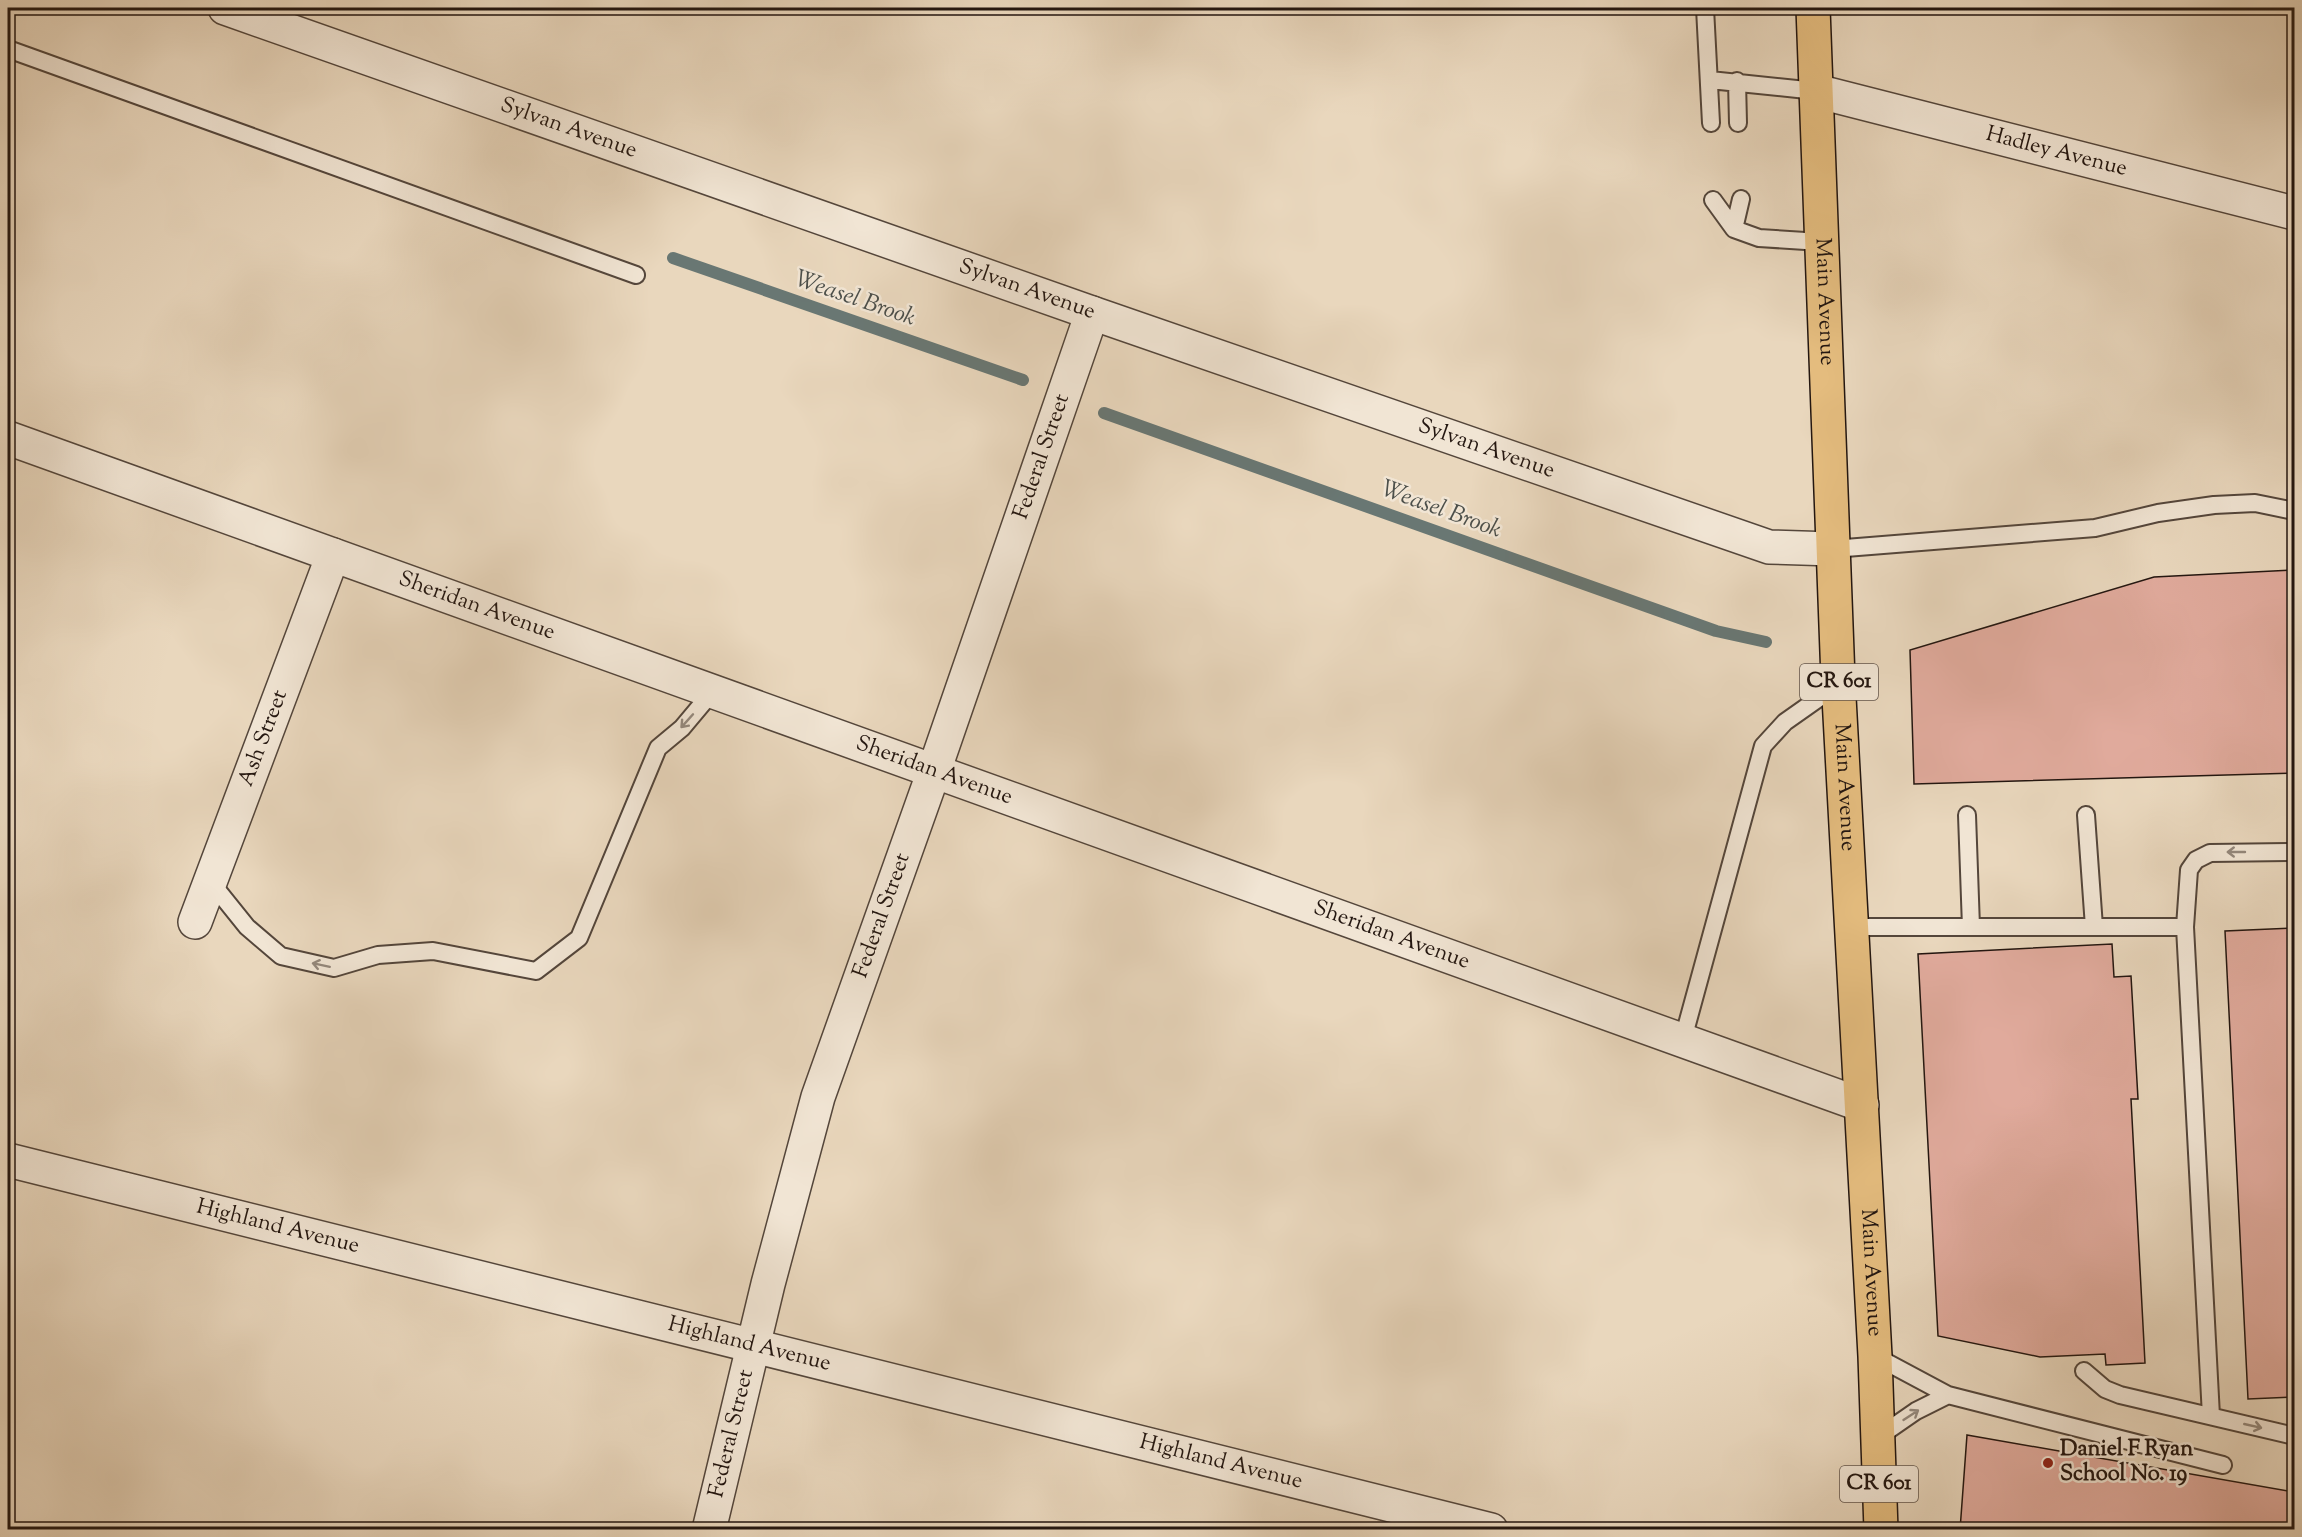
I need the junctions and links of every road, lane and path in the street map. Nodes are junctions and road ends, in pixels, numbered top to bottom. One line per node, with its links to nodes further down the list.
1 (225, 8): 16 (street, Sylvan Avenue)
2 (1705, 8): 5 (lane)
3 (1811, 8): 7 (main road, Main Avenue / CR 601)
4 (8, 49): 15 (lane)
5 (1710, 80): 6 (lane); 8 (lane)
6 (1737, 81): 7 (lane); 9 (lane)
7 (1816, 92): 12 (street, Hadley Avenue); 14 (main road, Main Avenue / CR 601)
8 (1711, 123)
9 (1738, 123)
10 (1741, 199): 13 (lane)
11 (1713, 200): 13 (lane)
12 (2295, 213)
13 (1734, 229): 14 (lane)
14 (1821, 242): 19 (main road, Main Avenue / CR 601)
15 (636, 274)
16 (1092, 313): 19 (street, Sylvan Avenue); 23 (street, Federal Street)
17 (8, 438): 20 (street, Sheridan Avenue)
18 (2295, 511): 19 (lane)
19 (1833, 549): 21 (main road, Main Avenue / CR 601)
20 (333, 555): 22 (street, Sheridan Avenue); 27 (street, Ash Street)
21 (1839, 684): 29 (main road, Main Avenue / CR 601); 33 (lane)
22 (713, 692): 23 (street, Sheridan Avenue); 27 (lane, one-way to 27)
23 (934, 771): 33 (street, Sheridan Avenue); 36 (street, Federal Street)
24 (1967, 815): 30 (lane)
25 (2086, 815): 31 (lane)
26 (2295, 852): 32 (lane, one-way to 32)
27 (210, 881): 28 (street, Ash Street)
28 (195, 922)
29 (1852, 927): 30 (lane); 34 (main road, Main Avenue / CR 601)
30 (1971, 927): 31 (lane)
31 (2094, 927): 32 (lane)
32 (2186, 927): 40 (lane)
33 (1683, 1039): 34 (street, Sheridan Avenue)
34 (1862, 1105): 37 (main road, Main Avenue / CR 601)
35 (8, 1160): 36 (street, Highland Avenue)
36 (754, 1346): 44 (street, Federal Street); 45 (street, Highland Avenue)
37 (1875, 1356): 39 (lane); 42 (main road, Main Avenue / CR 601)
38 (2084, 1371): 40 (lane)
39 (1948, 1395): 42 (lane, one-way to 39); 43 (lane)
40 (2211, 1416): 41 (lane, one-way to 41)
41 (2295, 1436)
42 (1877, 1438): 46 (main road, Main Avenue / CR 601)
43 (2223, 1465)
44 (709, 1530)
45 (1491, 1530)
46 (1881, 1530)

